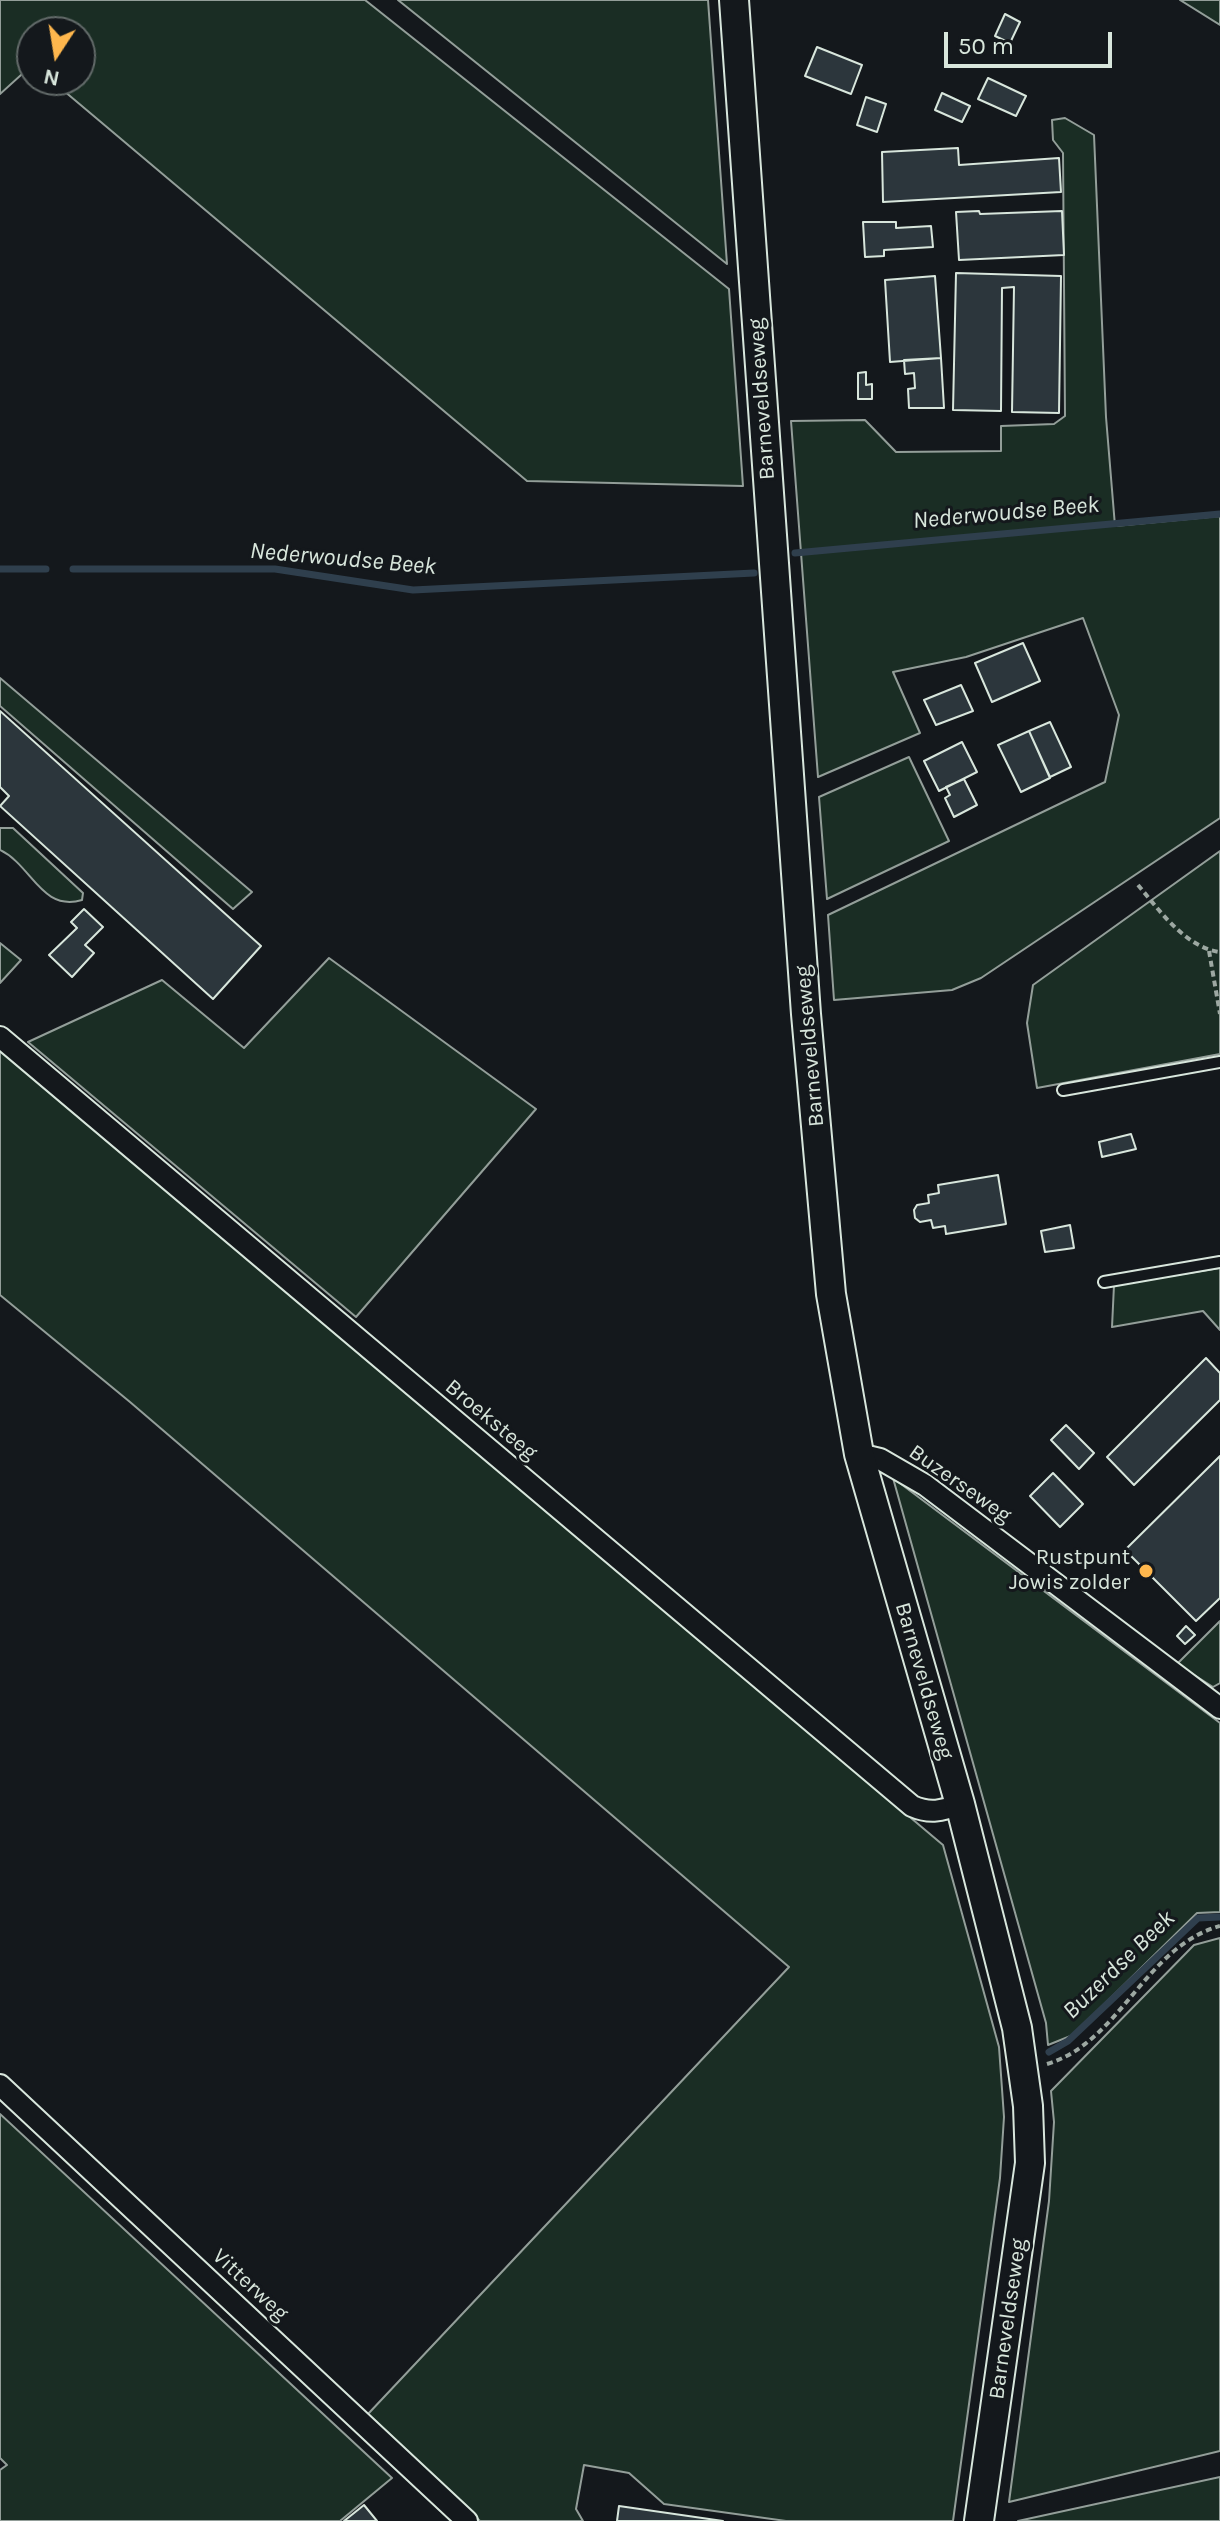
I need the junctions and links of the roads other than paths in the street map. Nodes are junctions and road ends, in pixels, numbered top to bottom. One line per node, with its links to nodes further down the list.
1 (734, 0): 7 (main road, Barneveldseweg)
2 (0, 1037): 9 (street, Broeksteeg)
3 (1220, 1062): 4 (lane)
4 (1063, 1090)
5 (1220, 1262): 6 (lane)
6 (1104, 1282)
7 (859, 1454): 8 (street, Buzerseweg); 9 (main road, Barneveldseweg)
8 (1220, 1708)
9 (960, 1804): 12 (main road, Barneveldseweg)
10 (0, 2085): 11 (street, Vitterweg)
11 (467, 2521)
12 (979, 2521)

